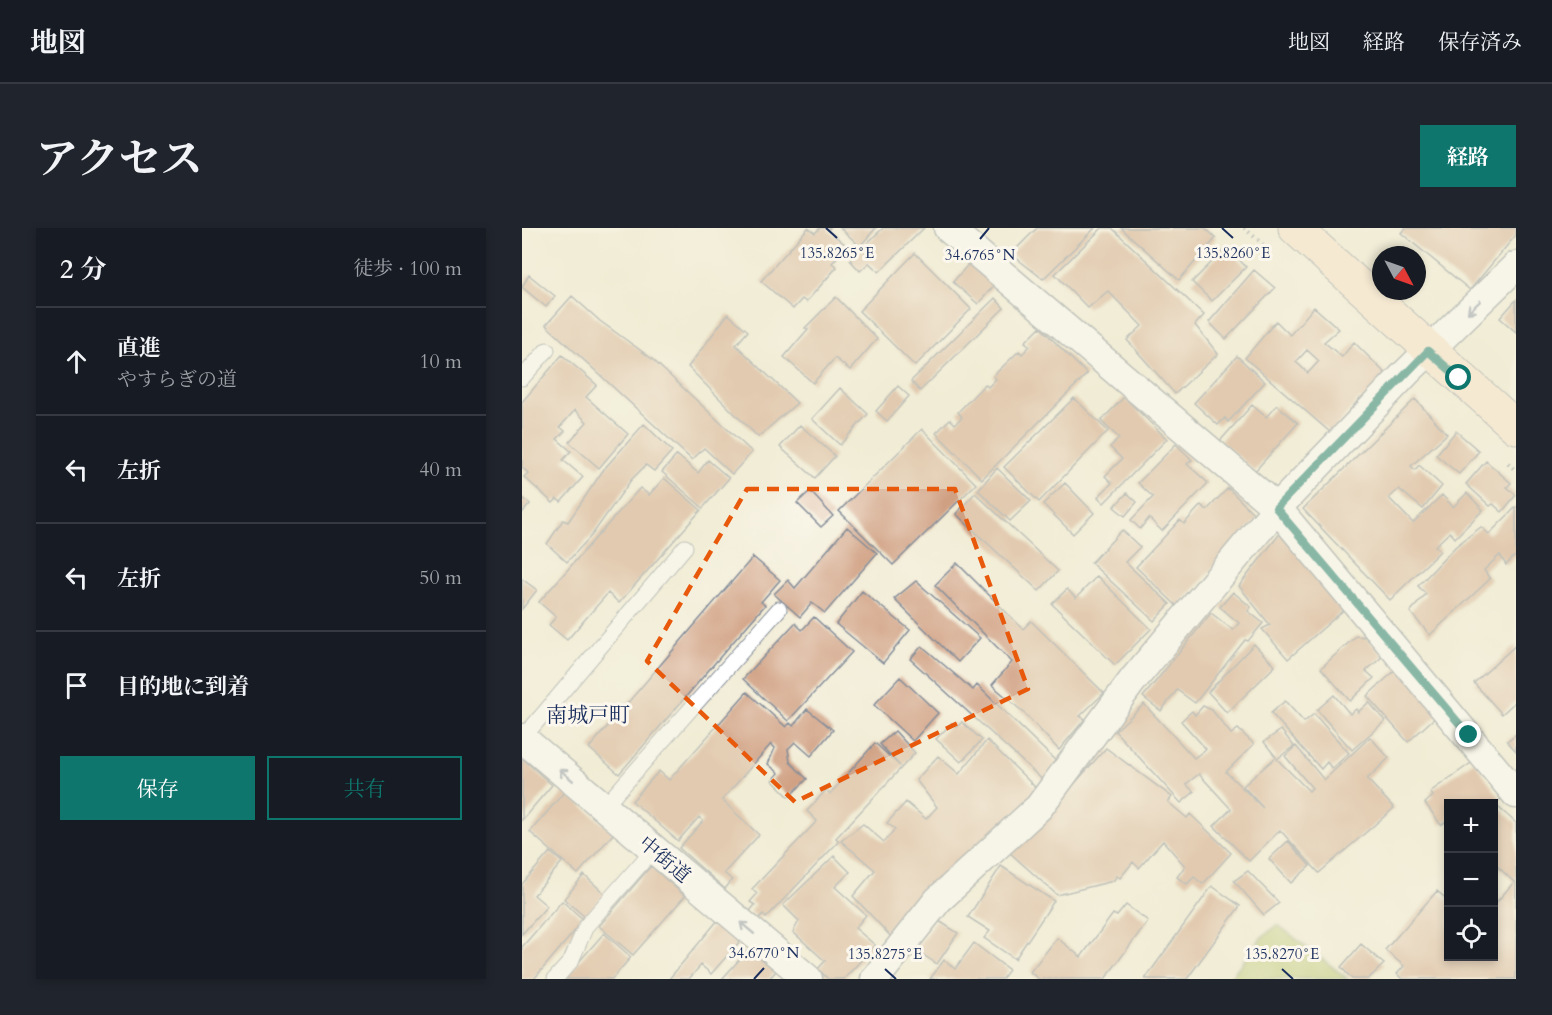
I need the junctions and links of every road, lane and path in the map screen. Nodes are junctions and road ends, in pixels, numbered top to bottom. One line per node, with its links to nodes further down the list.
1 (948, 228): 8 (street)
2 (1294, 228): 5 (street)
3 (1516, 266): 5 (street, one-way to 5)
4 (547, 350): 6 (lane)
5 (1428, 351): 7 (street); 8 (street)
6 (522, 378)
7 (1516, 427)
8 (1276, 508): 12 (street); 17 (street)
9 (685, 547): 11 (lane)
10 (779, 609): 13 (lane)
11 (522, 739): 13 (street, 中街道, one-way to 11)
12 (1516, 794)
13 (604, 807): 14 (street, 中街道)
14 (653, 850): 15 (lane); 16 (street, 中街道, one-way to 14)
15 (555, 979)
16 (808, 979)
17 (875, 979)

